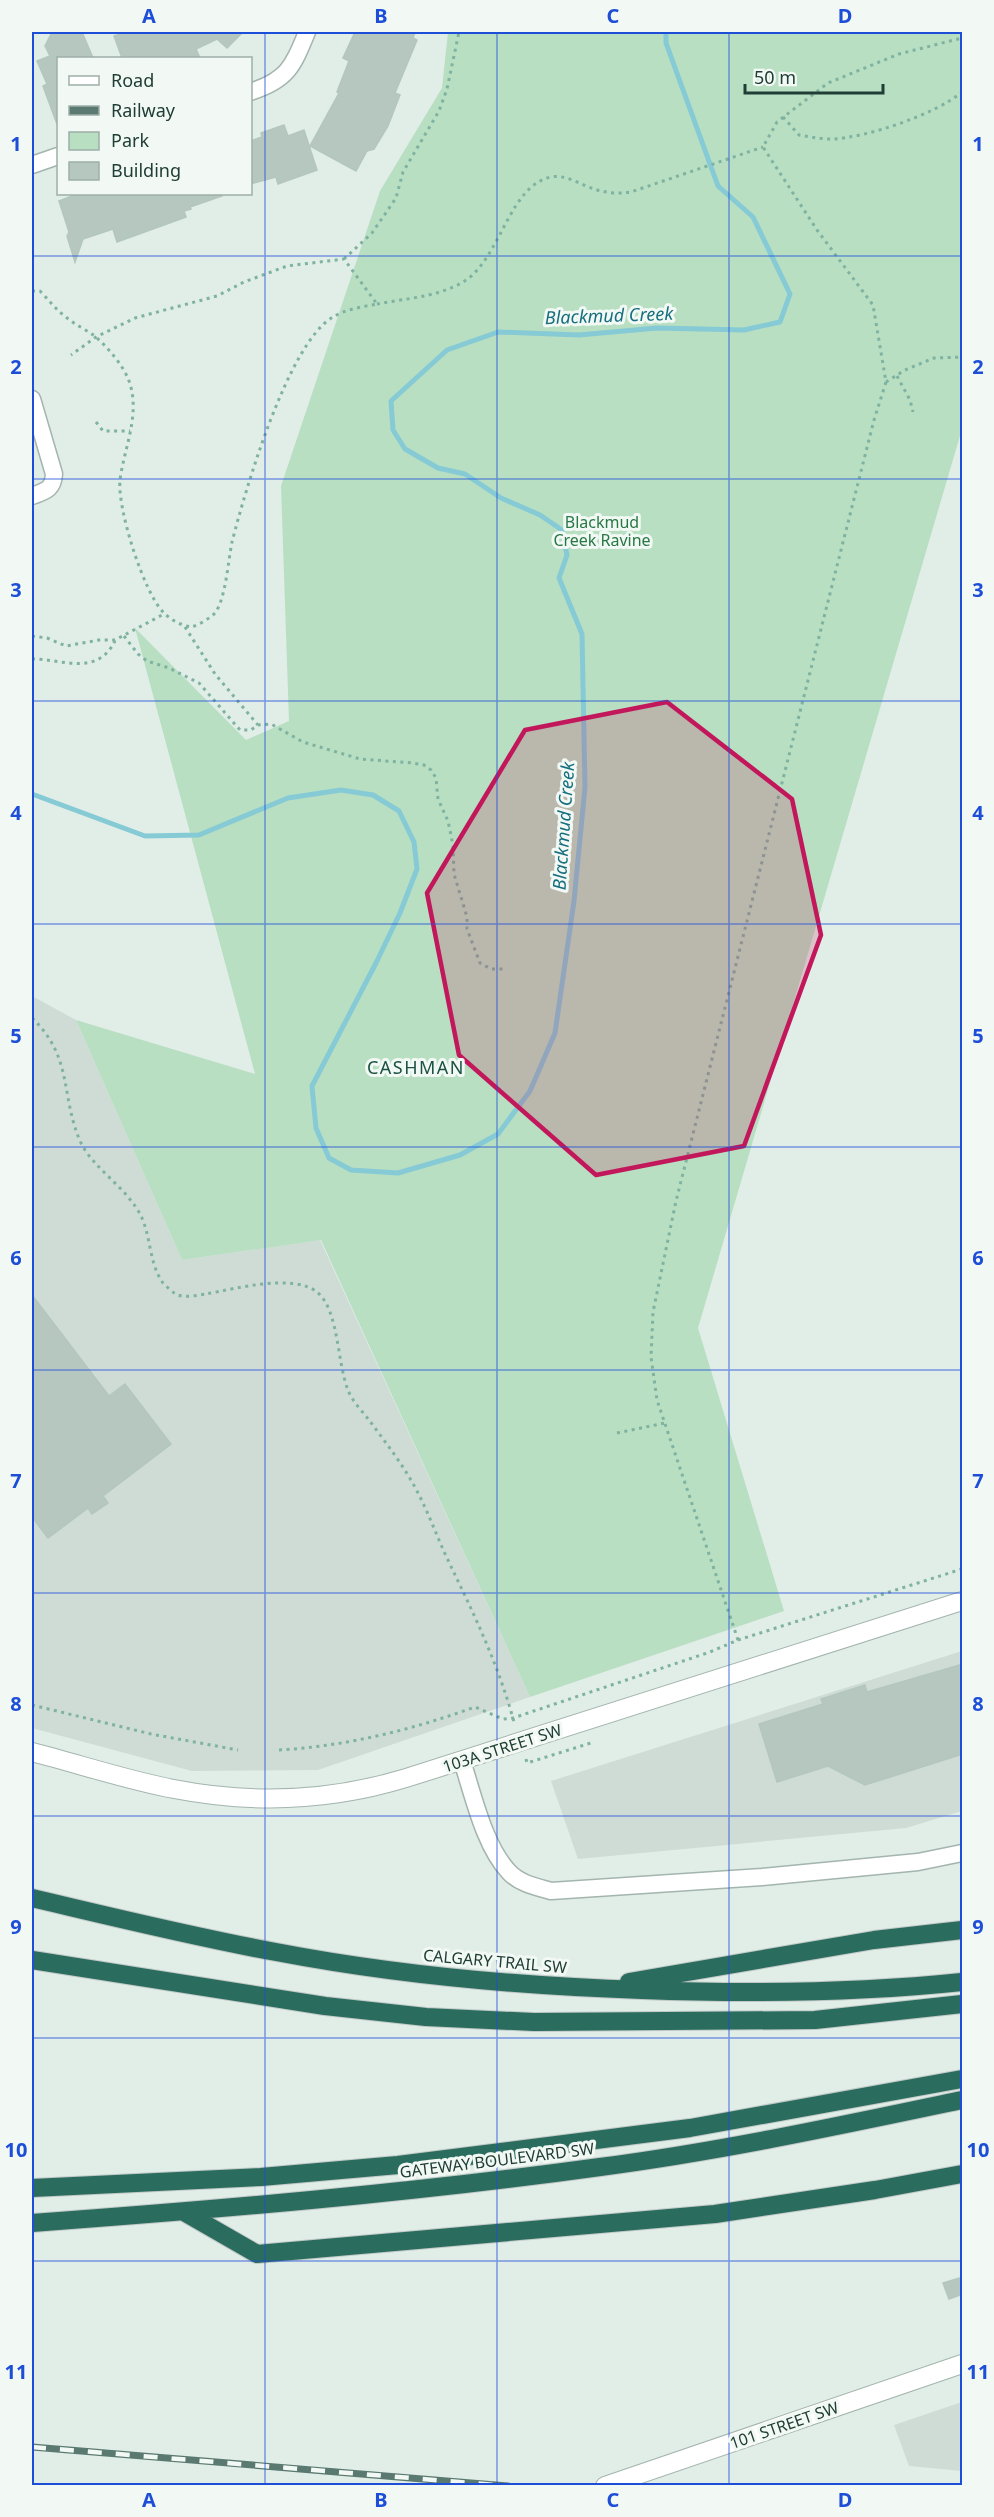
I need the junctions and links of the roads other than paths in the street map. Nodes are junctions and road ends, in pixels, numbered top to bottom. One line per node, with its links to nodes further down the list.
1 (307, 32): 2 (street)
2 (252, 91)
3 (57, 156): 4 (street)
4 (32, 165)
5 (32, 399): 6 (street)
6 (32, 496)
7 (963, 1601): 9 (street, 103A STREET SW)
8 (32, 1752): 9 (street, 103A STREET SW)
9 (462, 1761): 10 (street)
10 (963, 1853)
11 (32, 1898): 15 (highway, CALGARY TRAIL SW)
12 (963, 1930): 15 (highway)
13 (32, 1960): 16 (highway)
14 (963, 1982): 15 (highway, CALGARY TRAIL SW)
15 (591, 1989)
16 (963, 2004)
17 (963, 2079): 20 (highway)
18 (963, 2100): 21 (highway, GATEWAY BOULEVARD SW)
19 (963, 2174): 21 (highway)
20 (32, 2188)
21 (184, 2212): 22 (highway, GATEWAY BOULEVARD SW)
22 (32, 2223)
23 (963, 2364): 24 (street, 101 STREET SW)
24 (605, 2486)

